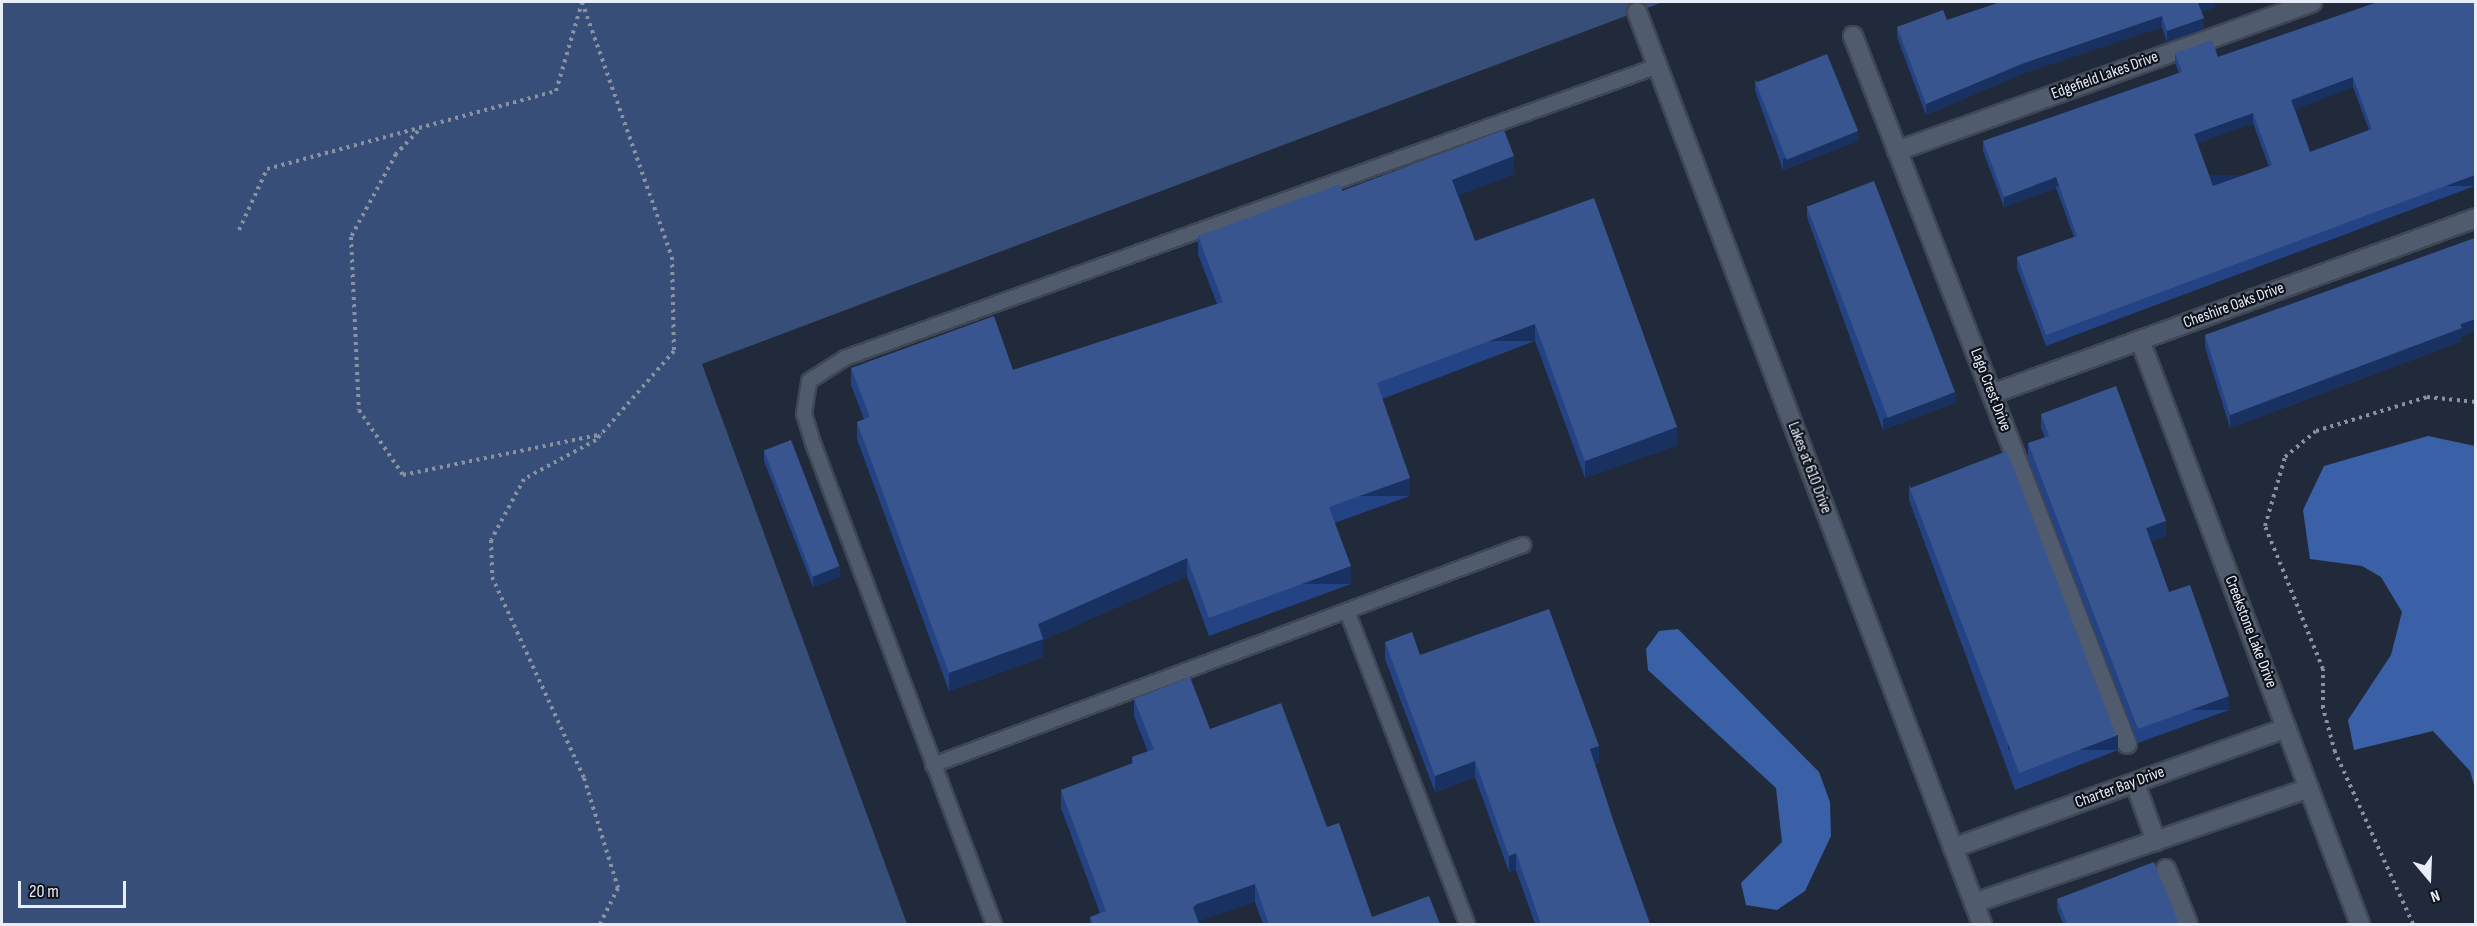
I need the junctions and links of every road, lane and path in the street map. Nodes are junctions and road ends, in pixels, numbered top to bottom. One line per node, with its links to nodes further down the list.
1 (582, 2): 6 (path); 13 (path)
2 (2312, 2): 7 (street, Edgefield Lakes Drive)
3 (1637, 12): 5 (street, Lakes at 610 Drive)
4 (1852, 36): 7 (street, Lago Crest Drive)
5 (1658, 66): 18 (lane); 22 (street, Lakes at 610 Drive)
6 (418, 131): 9 (path); 13 (path)
7 (1897, 151): 11 (street, Lago Crest Drive)
8 (2475, 218): 10 (street, Cheshire Oaks Drive)
9 (239, 230)
10 (2140, 340): 11 (street, Cheshire Oaks Drive); 16 (street, Creekstone Lake Drive)
11 (1992, 394): 17 (street, Lago Crest Drive)
12 (2475, 402): 31 (path)
13 (603, 434): 25 (path)
14 (1522, 545): 15 (lane)
15 (1347, 610): 18 (lane); 27 (lane)
16 (2286, 728): 19 (street, Charter Bay Drive); 20 (street, Creekstone Lake Drive)
17 (2127, 744)
18 (933, 765): 26 (lane)
19 (2135, 783): 21 (street); 22 (street, Charter Bay Drive)
20 (2309, 788): 21 (street); 30 (street, Creekstone Lake Drive)
21 (2156, 841): 24 (street)
22 (1953, 848): 24 (street, Lakes at 610 Drive)
23 (2166, 869): 29 (street)
24 (1974, 903): 28 (street, Lakes at 610 Drive)
25 (600, 924)
26 (994, 924)
27 (1467, 924)
28 (1982, 924)
29 (2188, 924)
30 (2360, 924)
31 (2413, 924)

